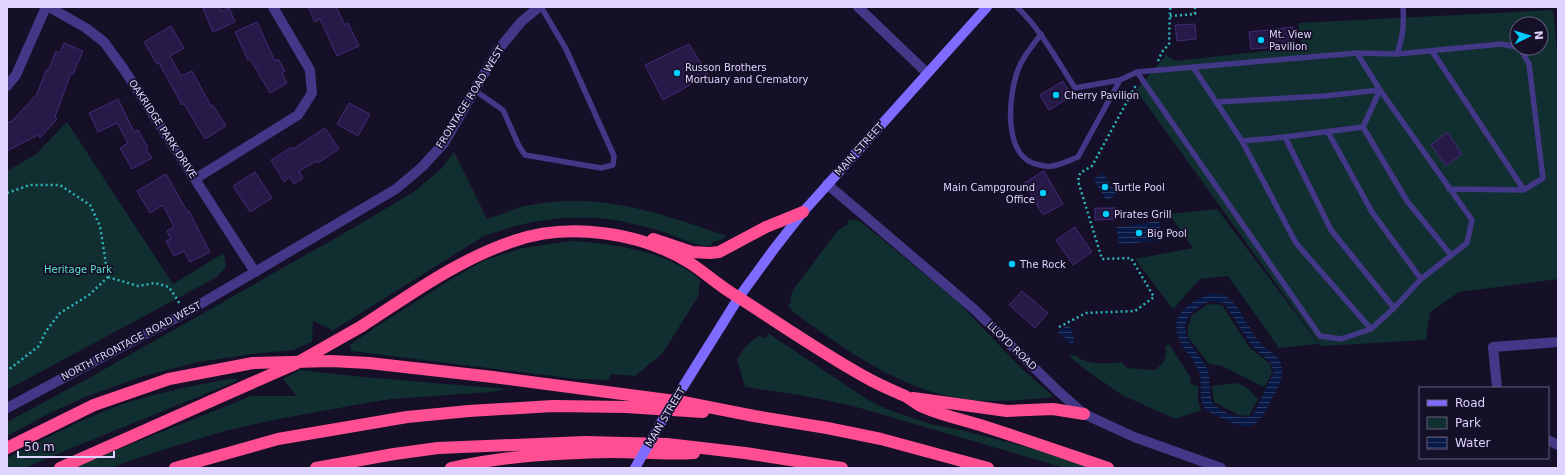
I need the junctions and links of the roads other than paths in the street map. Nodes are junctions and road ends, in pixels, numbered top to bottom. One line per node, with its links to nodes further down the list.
1 (46, 7): 19 (street)
2 (49, 7): 27 (street, OAKRIDGE PARK DRIVE)
3 (273, 7): 27 (street)
4 (540, 7): 20 (street, FRONTAGE ROAD WEST); 20 (lane)
5 (858, 7): 17 (street)
6 (987, 7): 17 (main road, MAIN STREET)
7 (1017, 7): 9 (lane)
8 (1403, 7): 13 (lane)
9 (1041, 34): 18 (lane); 18 (lane)
10 (1509, 46): 11 (lane)
11 (1432, 51): 13 (lane); 30 (lane)
12 (1357, 53): 13 (lane); 15 (lane); 21 (lane)
13 (1397, 54)
14 (1524, 56): 30 (lane)
15 (1193, 67): 16 (lane); 22 (lane)
16 (1136, 72): 18 (lane); 38 (lane)
17 (927, 73): 28 (main road, MAIN STREET)
18 (1120, 80)
19 (7, 86)
20 (474, 90): 34 (street, FRONTAGE ROAD WEST)
21 (1380, 90): 22 (lane); 23 (lane); 29 (lane)
22 (1216, 102): 26 (lane)
23 (1363, 127): 24 (lane); 33 (lane)
24 (1328, 132): 25 (lane); 35 (lane)
25 (1285, 137): 26 (lane); 37 (lane)
26 (1242, 141): 38 (lane)
27 (195, 179): 34 (street, OAKRIDGE PARK DRIVE)
28 (827, 184): 31 (main road, MAIN STREET); 43 (street, LLOYD ROAD)
29 (1449, 189): 30 (lane); 33 (lane)
30 (1524, 190)
31 (803, 212): 32 (highway); 36 (main road, MAIN STREET)
32 (640, 241): 36 (highway); 49 (highway, bridge)
33 (1451, 255): 35 (lane)
34 (255, 272): 42 (street, NORTH FRONTAGE ROAD WEST)
35 (1421, 279): 37 (lane)
36 (739, 297): 41 (highway); 53 (main road, MAIN STREET, bridge)
37 (1394, 308): 38 (lane)
38 (1371, 329)
39 (1558, 342): 40 (street)
40 (1497, 387)
41 (908, 398): 43 (highway); 56 (highway)
42 (7, 408)
43 (1084, 414): 57 (street, LLOYD ROAD)
44 (754, 416): 47 (highway); 50 (highway); 55 (highway)
45 (1549, 440): 46 (street)
46 (1558, 445)
47 (7, 448)
48 (720, 451): 51 (highway); 52 (highway); 54 (highway)
49 (60, 468)
50 (175, 468)
51 (316, 468)
52 (451, 468)
53 (636, 468)
54 (842, 468)
55 (988, 468)
56 (1108, 468)
57 (1221, 468)

